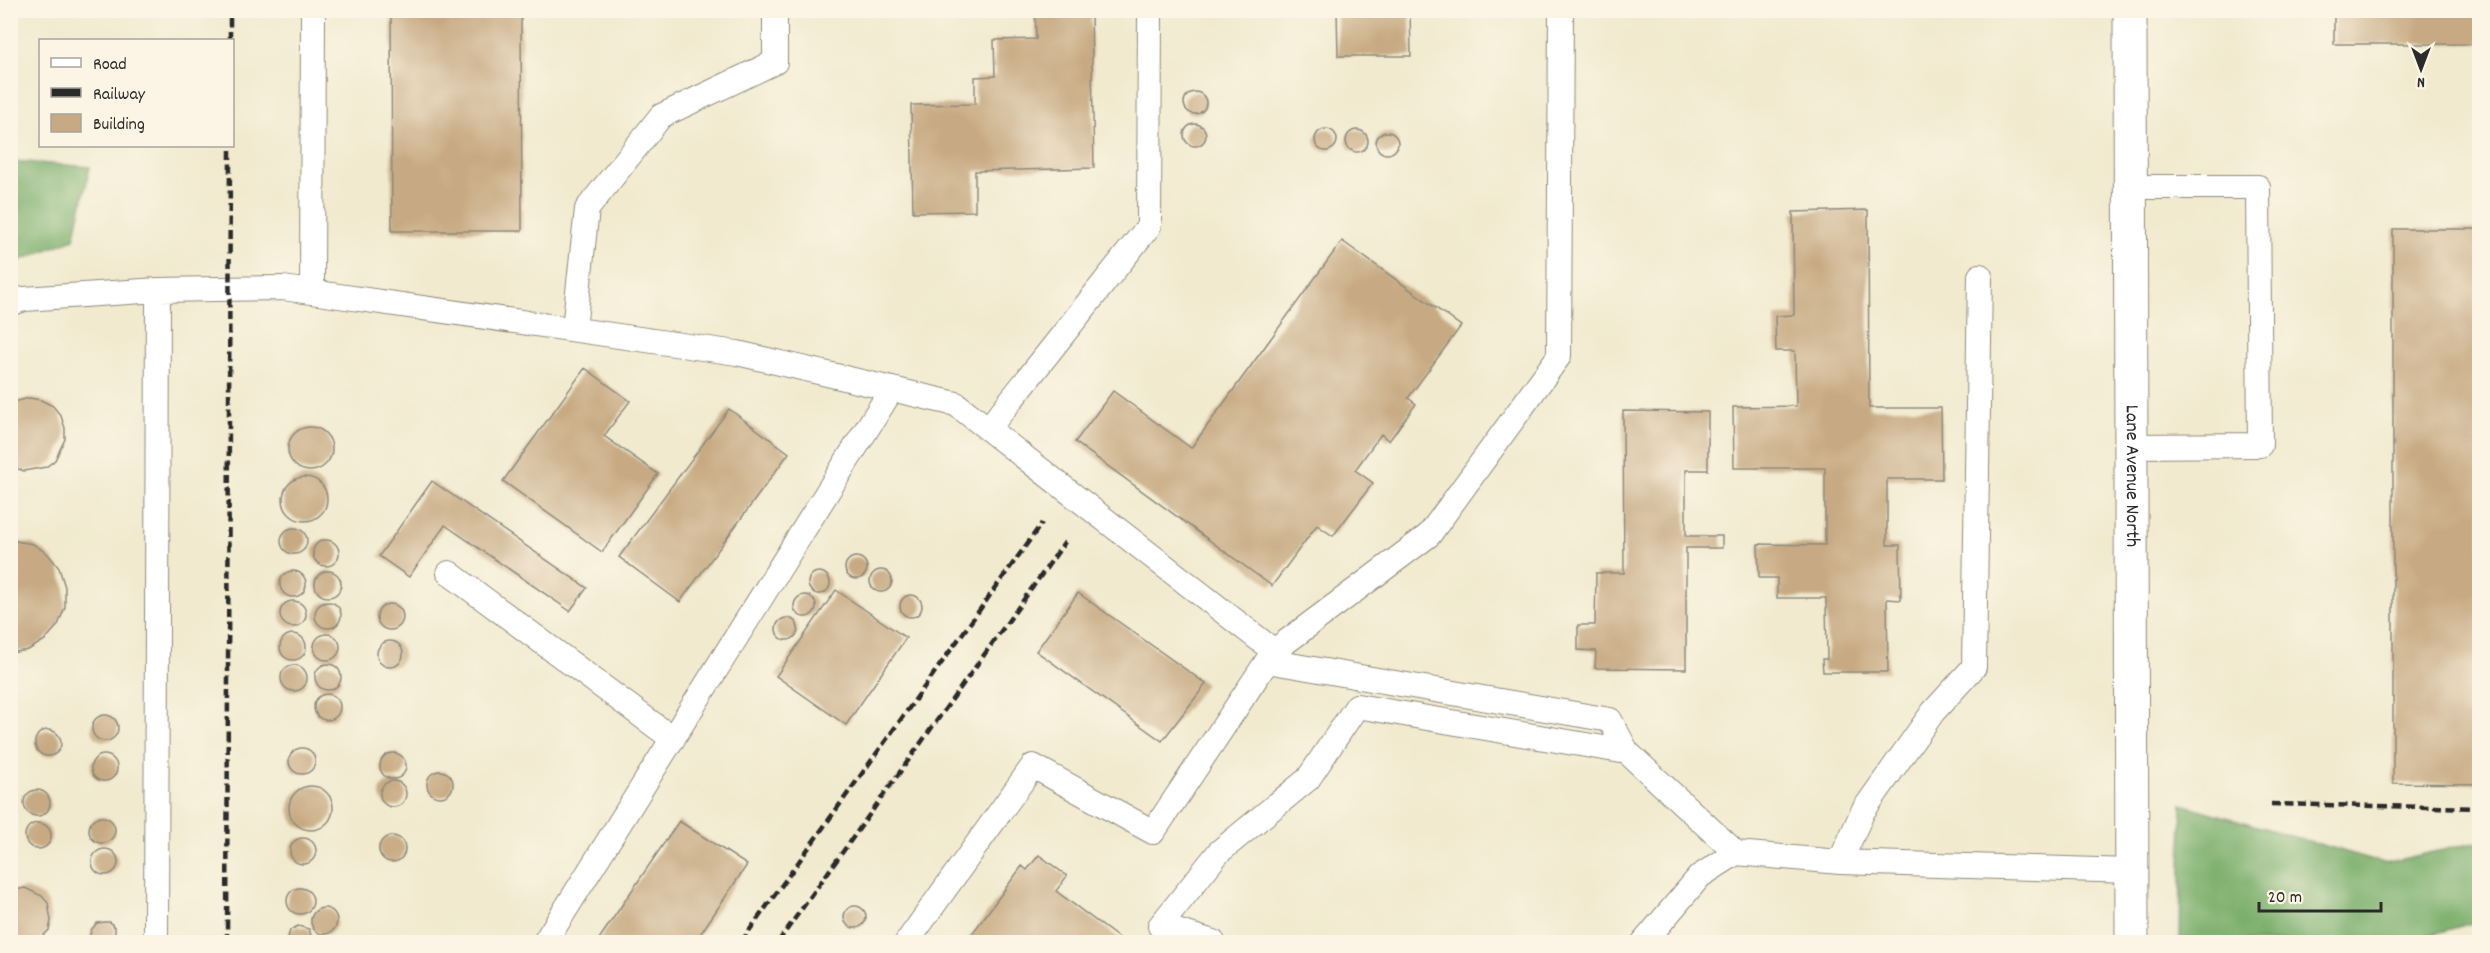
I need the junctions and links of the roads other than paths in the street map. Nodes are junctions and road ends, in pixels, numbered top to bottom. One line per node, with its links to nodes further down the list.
1 (313, 10): 9 (lane)
2 (775, 10): 11 (lane)
3 (1150, 10): 13 (lane)
4 (1561, 10): 16 (lane)
5 (2130, 10): 6 (main road, Lane Avenue North)
6 (2130, 187): 14 (main road, Lane Avenue North); 14 (lane)
7 (1980, 276): 20 (lane)
8 (158, 290): 9 (lane); 10 (lane); 22 (lane)
9 (312, 292): 11 (lane)
10 (10, 304)
11 (574, 329): 12 (lane)
12 (892, 389): 13 (lane); 17 (lane)
13 (988, 429): 16 (lane)
14 (2131, 446): 21 (main road, Lane Avenue North)
15 (449, 573): 17 (lane)
16 (1270, 656): 18 (lane); 24 (lane)
17 (672, 739): 23 (lane)
18 (1628, 752): 19 (lane); 25 (lane)
19 (1736, 853): 20 (lane); 26 (lane)
20 (1840, 862): 21 (lane)
21 (2131, 871): 27 (main road, Lane Avenue North)
22 (156, 942)
23 (545, 942)
24 (907, 942)
25 (1213, 942)
26 (1644, 942)
27 (2132, 942)

